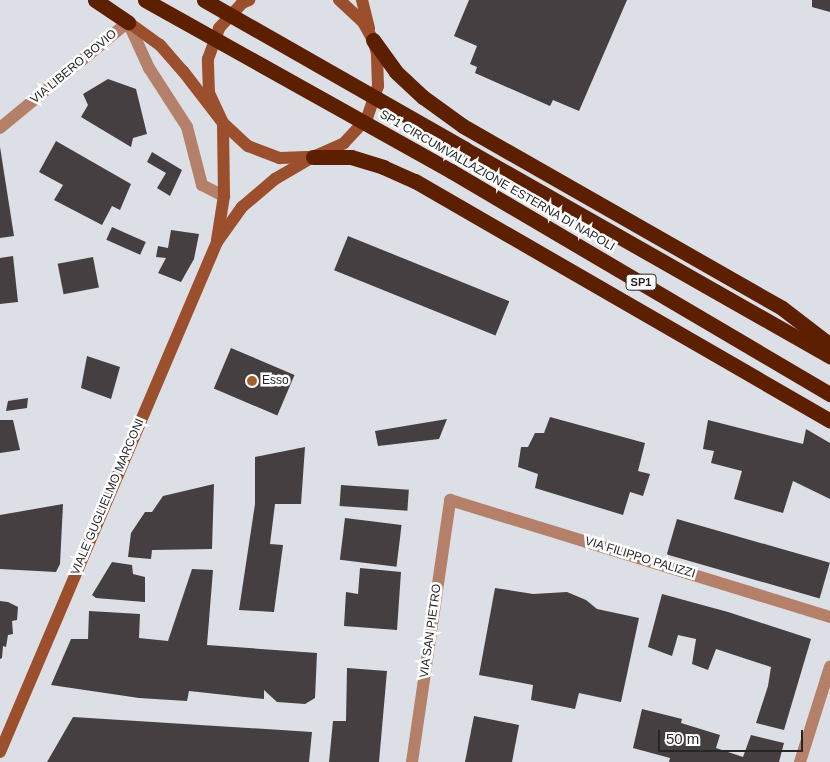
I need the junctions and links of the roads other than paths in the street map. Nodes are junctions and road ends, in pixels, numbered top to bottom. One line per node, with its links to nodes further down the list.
1 (94, 0): 7 (highway)
2 (145, 0): 16 (highway, SP1 CIRCUMVALLAZIONE ESTERNA DI NAPOLI / SP1, bridge)
3 (204, 0): 15 (highway, SP1 CIRCUMVALLAZIONE ESTERNA DI NAPOLI / SP1, bridge)
4 (248, 0): 9 (street)
5 (339, 0): 8 (street)
6 (362, 0): 8 (street)
7 (128, 22): 9 (street); 10 (street, VIA LIBERO BOVIO); 12 (street, VIA LIBERO BOVIO)
8 (373, 40): 11 (street, VIALE GUGLIELMO MARCONI); 14 (highway)
9 (223, 123): 11 (street); 12 (street, VIALE GUGLIELMO MARCONI)
10 (0, 128)
11 (313, 157): 13 (street, VIALE GUGLIELMO MARCONI); 17 (highway)
12 (224, 196): 13 (street, VIALE GUGLIELMO MARCONI)
13 (217, 242): 21 (street, VIALE GUGLIELMO MARCONI)
14 (830, 345)
15 (830, 356)
16 (830, 394)
17 (830, 421)
18 (450, 500): 19 (street, VIA FILIPPO PALIZZI); 22 (street, VIA SAN PIETRO)
19 (830, 617)
20 (830, 667): 23 (street)
21 (0, 752)
22 (412, 762)
23 (800, 762)

